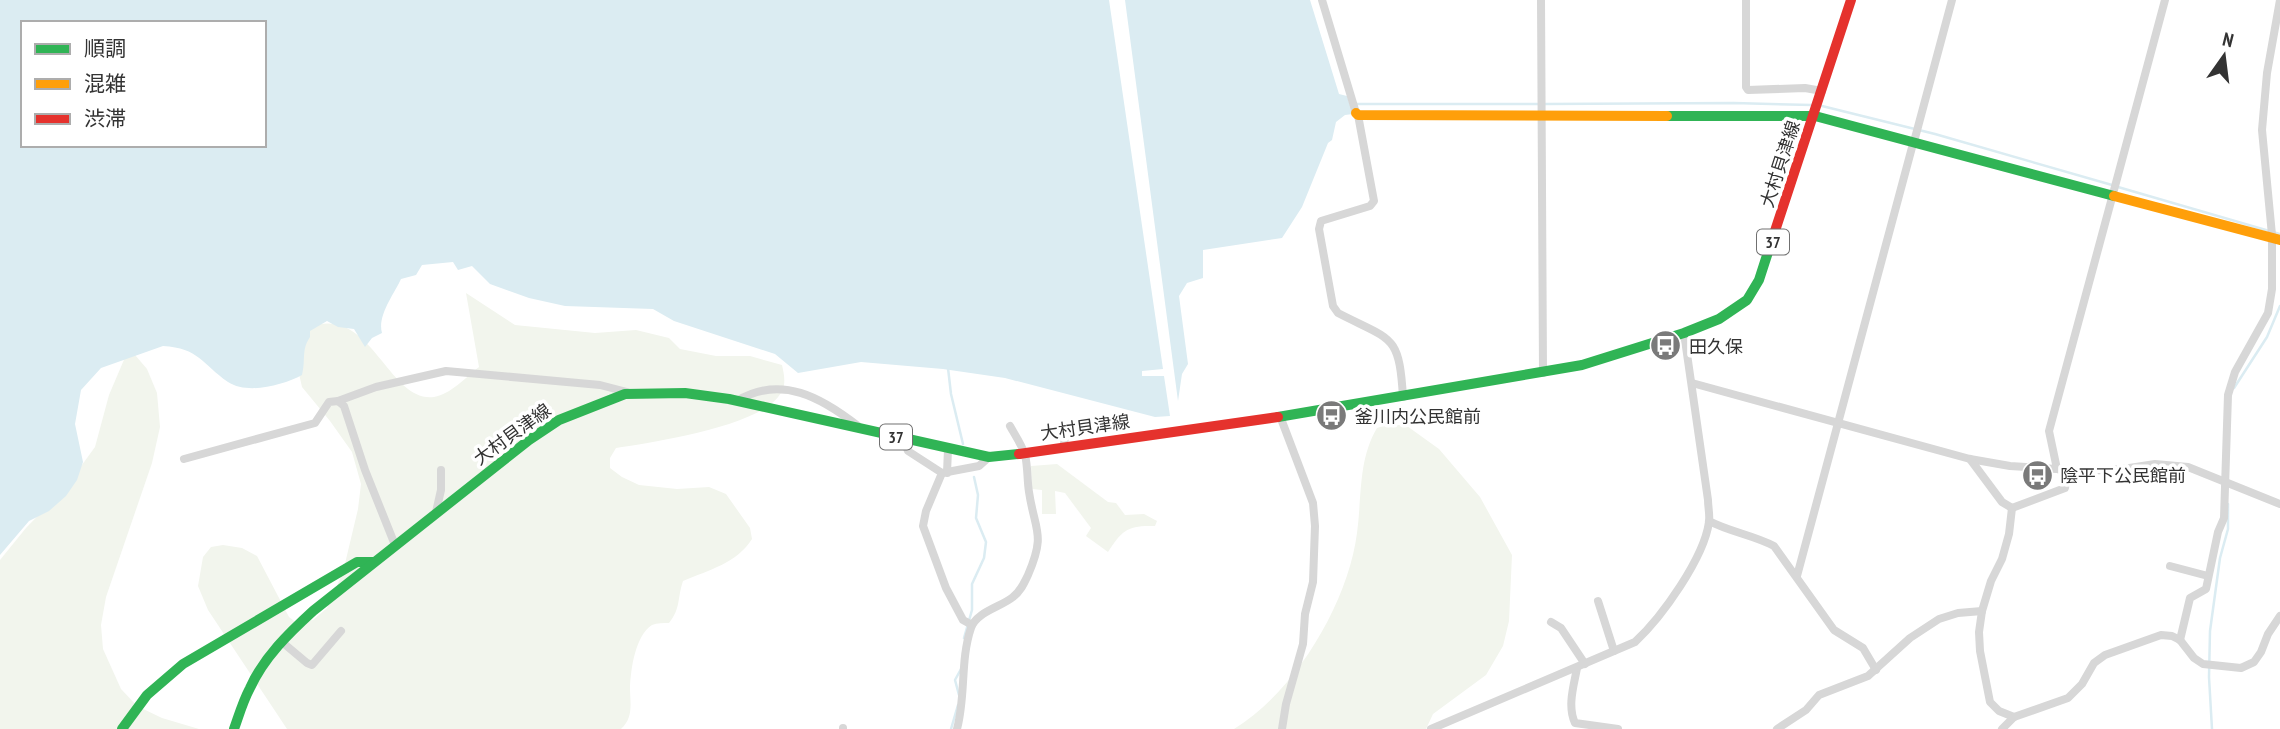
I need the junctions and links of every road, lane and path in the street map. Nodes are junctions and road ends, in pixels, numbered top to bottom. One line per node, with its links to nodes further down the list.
1 (1322, 0): 10 (street)
2 (1541, 0): 9 (street)
3 (1746, 0): 8 (street)
4 (1851, 0): 8 (main road, 大村貝津線 / 37)
5 (1952, 0): 12 (street)
6 (2165, 0): 13 (street)
7 (2280, 0): 14 (street)
8 (1820, 95): 11 (main road, 大村貝津線 / 37)
9 (1541, 112): 10 (main road); 11 (main road); 16 (street)
10 (1357, 114): 19 (street)
11 (1815, 114): 12 (main road); 15 (main road, 大村貝津線 / 37)
12 (1914, 139): 13 (main road); 23 (street)
13 (2114, 189): 14 (main road); 34 (street)
14 (2274, 234): 38 (street)
15 (1684, 333): 16 (main road, 大村貝津線 / 37); 17 (street)
16 (1543, 373): 19 (main road, 大村貝津線 / 37)
17 (1692, 383): 23 (street); 42 (street)
18 (634, 394): 20 (street); 21 (main road, 大村貝津線 / 37); 41 (main road, 大村貝津線 / 37)
19 (1403, 397): 22 (main road, 大村貝津線 / 37)
20 (338, 401): 32 (street); 43 (street)
21 (736, 401): 26 (main road, 大村貝津線 / 37); 26 (street)
22 (1280, 416): 29 (main road, 大村貝津線 / 37); 63 (street)
23 (1838, 424): 33 (street); 46 (street)
24 (1010, 426): 30 (street)
25 (1067, 428): 29 (street)
26 (864, 430): 27 (main road, 大村貝津線 / 37)
27 (902, 439): 28 (main road, 大村貝津線 / 37); 37 (street)
28 (948, 449): 31 (main road, 大村貝津線 / 37); 37 (street)
29 (1063, 449): 30 (main road, 大村貝津線 / 37)
30 (1025, 454): 31 (main road, 大村貝津線 / 37); 52 (street)
31 (989, 457): 37 (street)
32 (184, 459)
33 (1970, 460): 34 (street); 40 (street)
34 (2057, 469): 36 (street)
35 (441, 470): 41 (street)
36 (2067, 472): 38 (street); 40 (street)
37 (944, 473): 52 (street)
38 (2225, 482): 39 (street); 47 (street)
39 (2280, 504)
40 (2012, 508): 49 (street)
41 (435, 516): 43 (main road, 大村貝津線 / 37)
42 (1709, 521): 46 (street); 56 (street)
43 (395, 545): 44 (main road, 大村貝津線 / 37)
44 (374, 562): 55 (main road, 大村貝津線 / 37); 60 (main road)
45 (2169, 566): 47 (street)
46 (1797, 576): 58 (street)
47 (2208, 576): 54 (street)
48 (1598, 601): 56 (street)
49 (1982, 611): 58 (street); 59 (street)
50 (2280, 616): 54 (street)
51 (1550, 622): 57 (street)
52 (968, 623): 62 (street)
53 (341, 631): 55 (street)
54 (2180, 640): 59 (street)
55 (282, 642): 61 (main road, 大村貝津線 / 37)
56 (1614, 651): 57 (street)
57 (1581, 666): 64 (street); 65 (street)
58 (1876, 670): 66 (street)
59 (2014, 717): 67 (street)
60 (122, 729)
61 (234, 729)
62 (957, 729)
63 (1282, 729)
64 (1432, 729)
65 (1618, 729)
66 (1777, 729)
67 (2002, 729)

